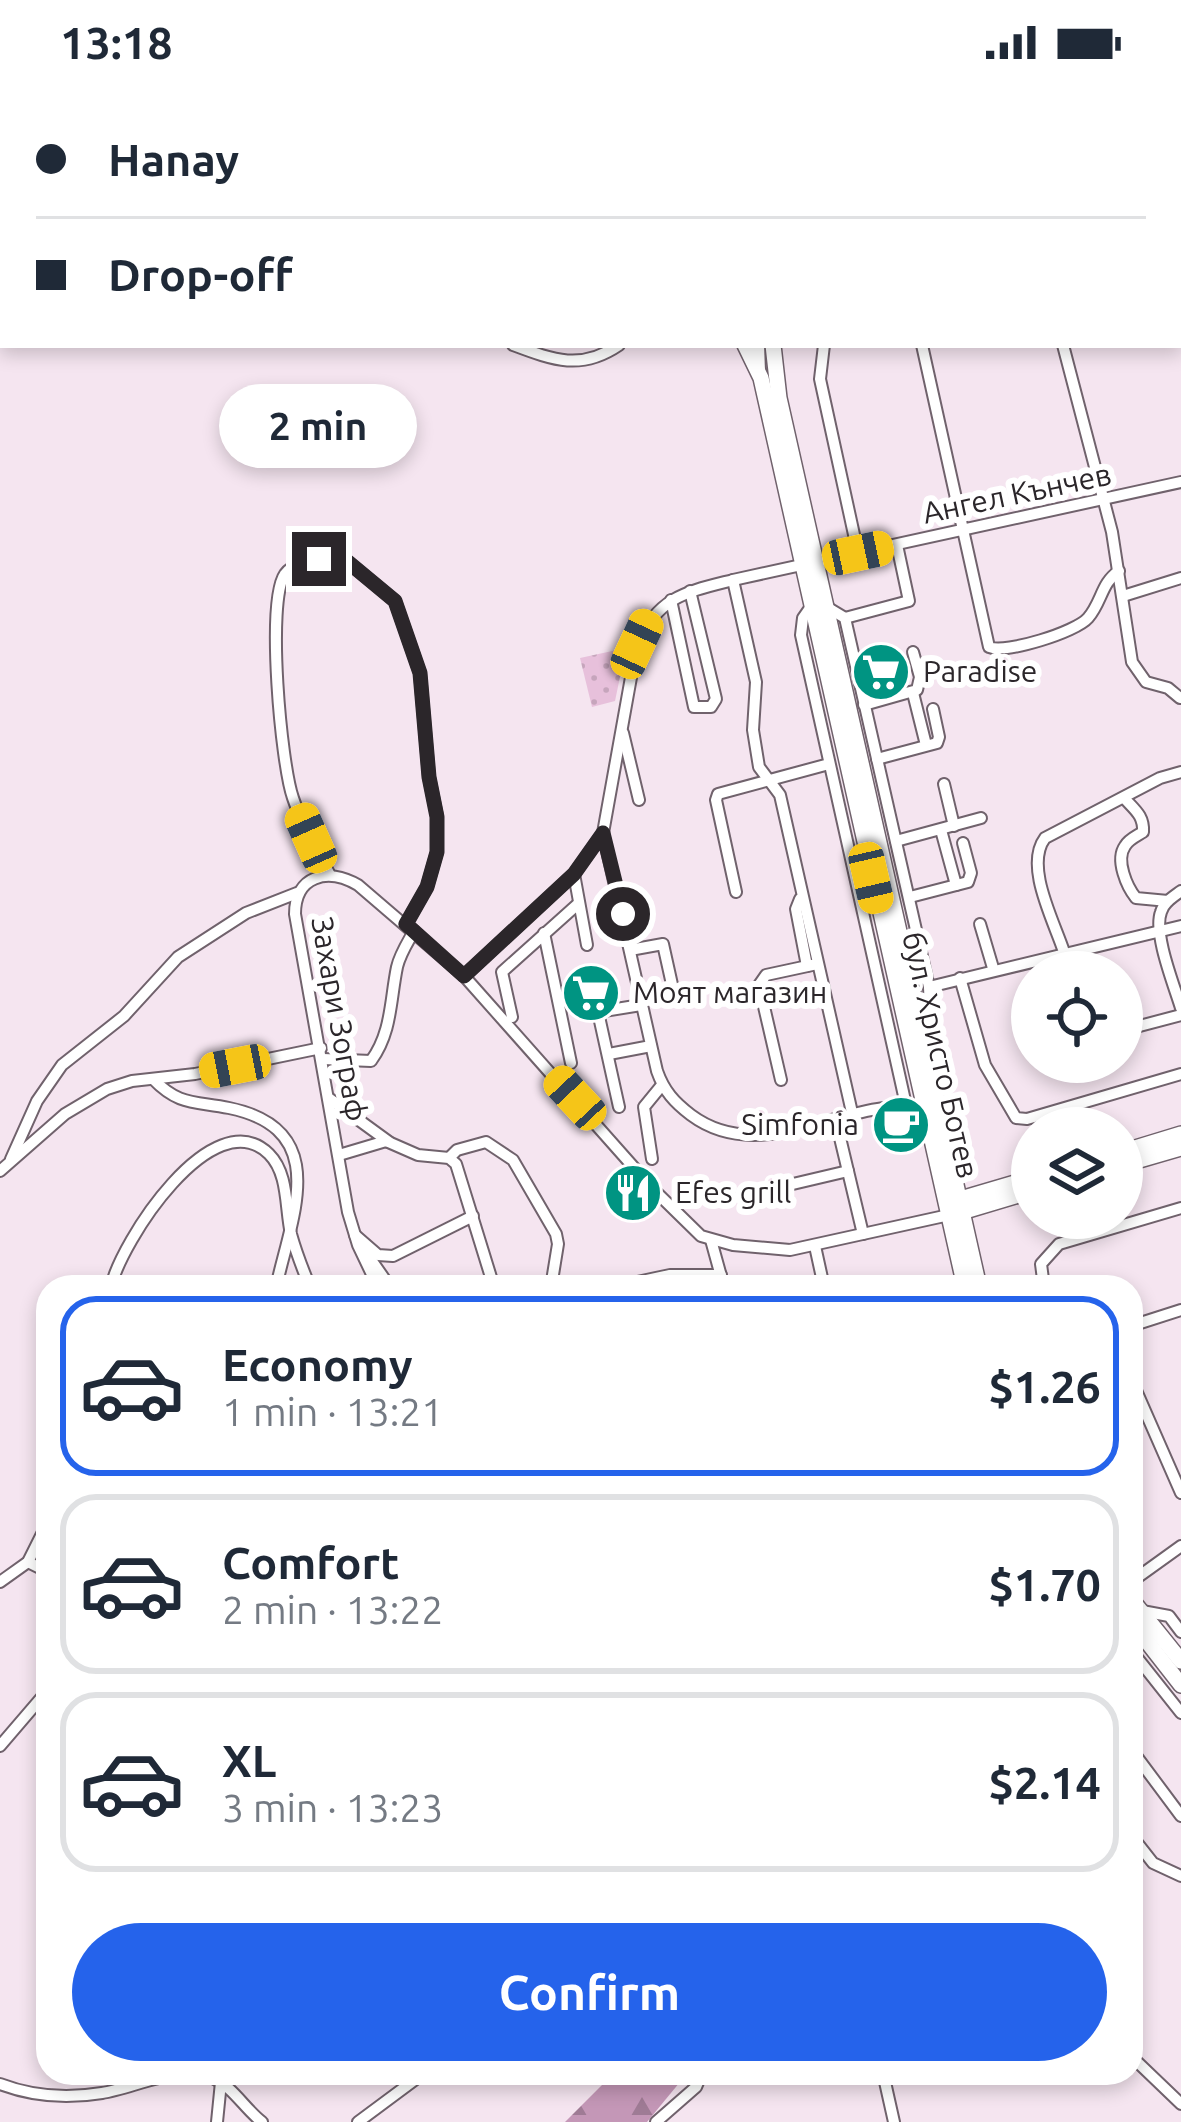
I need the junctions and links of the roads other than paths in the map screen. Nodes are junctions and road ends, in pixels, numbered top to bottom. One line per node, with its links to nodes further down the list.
1 (521, 348): 2 (street)
2 (613, 348)
3 (746, 348): 9 (main road, бул. Христо Ботев)
4 (759, 348): 9 (street)
5 (773, 348): 15 (main road, бул. Христо Ботев)
6 (824, 348): 14 (street)
7 (923, 348): 12 (street)
8 (1065, 348): 11 (street)
9 (761, 378): 15 (main road, бул. Христо Ботев)
10 (1181, 482): 11 (street, Ангел Кънчев)
11 (1103, 500): 12 (street, Ангел Кънчев); 16 (street)
12 (963, 530): 13 (street, Ангел Кънчев); 16 (street)
13 (897, 545): 14 (street, Ангел Кънчев); 23 (street)
14 (858, 553): 15 (street, Ангел Кънчев)
15 (808, 564): 18 (street, Ангел Кънчев); 22 (main road, бул. Христо Ботев)
16 (1119, 571): 20 (street)
17 (1181, 578): 20 (street)
18 (733, 580): 19 (street, Ангел Кънчев); 35 (street)
19 (690, 591): 21 (street, Ангел Кънчев); 21 (street)
20 (1123, 596): 27 (street)
21 (670, 600): 30 (street)
22 (818, 607): 23 (street); 33 (street); 75 (main road, бул. Христо Ботев)
23 (845, 618): 28 (street)
24 (913, 652): 26 (street)
25 (1181, 683): 27 (street)
26 (913, 693): 28 (street); 31 (street)
27 (1180, 701)
28 (864, 705): 32 (street)
29 (933, 709): 31 (street)
30 (623, 731): 38 (street); 42 (street)
31 (926, 746): 32 (street)
32 (877, 758): 43 (street)
33 (829, 764): 35 (street); 85 (street)
34 (1181, 772): 37 (street)
35 (770, 780): 49 (street); 64 (street)
36 (944, 784): 40 (street)
37 (1125, 799): 52 (street); 61 (street)
38 (639, 800)
39 (982, 818): 40 (street)
40 (954, 826): 41 (street)
41 (941, 830): 43 (street); 47 (street)
42 (603, 833): 45 (street); 60 (street)
43 (896, 841): 51 (street)
44 (962, 843): 47 (street)
45 (574, 874): 53 (street); 66 (street)
46 (330, 875): 50 (street, Захари Зограф); 56 (street, Захари Зограф); 56 (street)
47 (956, 885): 51 (street)
48 (1181, 891): 52 (street)
49 (736, 892)
50 (297, 893): 77 (street, Захари Зограф); 99 (street)
51 (910, 897): 68 (street)
52 (1168, 901): 57 (street)
53 (579, 903): 58 (street); 59 (street)
54 (980, 924): 65 (street)
55 (1181, 926): 57 (street)
56 (410, 927): 66 (street, Захари Зограф); 77 (street)
57 (1159, 931): 62 (street); 72 (street)
58 (544, 934): 69 (street); 73 (street)
59 (587, 945)
60 (630, 950): 70 (street); 70 (street)
61 (1064, 951)
62 (1069, 951)
63 (1011, 964): 65 (street)
64 (812, 965): 82 (street); 88 (street)
65 (993, 968): 67 (street)
66 (464, 976): 111 (street, Захари Зограф)
67 (959, 978): 68 (street); 80 (street)
68 (929, 987): 75 (street)
69 (559, 999): 71 (street); 79 (street)
70 (640, 1001): 71 (street); 76 (street)
71 (598, 1012): 78 (street)
72 (1181, 1012): 74 (street)
73 (512, 1017)
74 (1143, 1024)
75 (914, 1031): 87 (main road, бул. Христо Ботев); 90 (main road, бул. Христо Ботев)
76 (651, 1046): 78 (street); 83 (street)
77 (322, 1054): 81 (street); 84 (street, Захари Зограф)
78 (608, 1054): 86 (street)
79 (571, 1063)
80 (1181, 1074)
81 (153, 1079): 99 (street); 109 (street)
82 (781, 1080)
83 (662, 1085): 89 (street); 97 (street)
84 (330, 1100): 92 (street); 95 (street, Захари Зограф)
85 (906, 1105): 87 (street); 88 (street)
86 (619, 1107)
87 (924, 1111): 90 (street); 105 (main road, бул. Христо Ботев)
88 (853, 1117): 89 (street)
89 (836, 1121): 101 (street)
90 (944, 1122): 105 (main road, бул. Христо Ботев)
91 (1181, 1134): 93 (main road)
92 (389, 1142): 95 (street); 96 (street)
93 (1143, 1146)
94 (1181, 1148): 98 (main road)
95 (339, 1155): 110 (street, Захари Зограф)
96 (449, 1158): 107 (street); 119 (street)
97 (652, 1159)
98 (1143, 1159)
99 (11, 1160): 100 (street)
100 (0, 1171)
101 (848, 1171): 102 (street); 108 (street)
102 (780, 1186)
103 (1011, 1186): 105 (main road)
104 (1011, 1195): 105 (main road)
105 (956, 1207): 108 (street); 122 (main road, бул. Христо Ботев); 123 (main road, бул. Христо Ботев)
106 (1181, 1208): 124 (street)
107 (473, 1216): 110 (street); 118 (street)
108 (863, 1234): 112 (street)
109 (292, 1237): 113 (street); 114 (street); 115 (street)
110 (356, 1240): 116 (street, Захари Зограф); 117 (street)
111 (711, 1240): 112 (street); 120 (street)
112 (815, 1246): 121 (street)
113 (114, 1275)
114 (281, 1275)
115 (306, 1275)
116 (372, 1275)
117 (382, 1275)
118 (490, 1275)
119 (553, 1275)
120 (721, 1275)
121 (821, 1275)
122 (964, 1275)
123 (976, 1275)
124 (1042, 1275)
125 (1181, 1310): 126 (street)
126 (1143, 1322)
127 (1143, 1406): 128 (street)
128 (1181, 1493)
129 (36, 1546): 131 (street)
130 (1181, 1546): 133 (street)
131 (28, 1562): 132 (street); 134 (street)
132 (36, 1569)
133 (1143, 1573)
134 (0, 1582)
135 (1143, 1611): 138 (street)
136 (1143, 1619): 139 (main road)
137 (1143, 1623): 141 (main road)
138 (1181, 1632)
139 (1181, 1661)
140 (1143, 1665): 143 (street)
141 (1181, 1685)
142 (36, 1704): 144 (street)
143 (1181, 1712)
144 (0, 1745)
145 (1143, 1765): 146 (street)
146 (1181, 1816)
147 (1143, 1851): 148 (street)
148 (1181, 1876)
149 (1143, 2068): 157 (street)
150 (0, 2084): 151 (street)
151 (138, 2085)
152 (221, 2085): 158 (street)
153 (224, 2085): 159 (street)
154 (408, 2085): 160 (street)
155 (696, 2085): 161 (street)
156 (888, 2085): 162 (street)
157 (1181, 2104)
158 (217, 2122)
159 (262, 2122)
160 (358, 2122)
161 (656, 2122)
162 (894, 2122)

